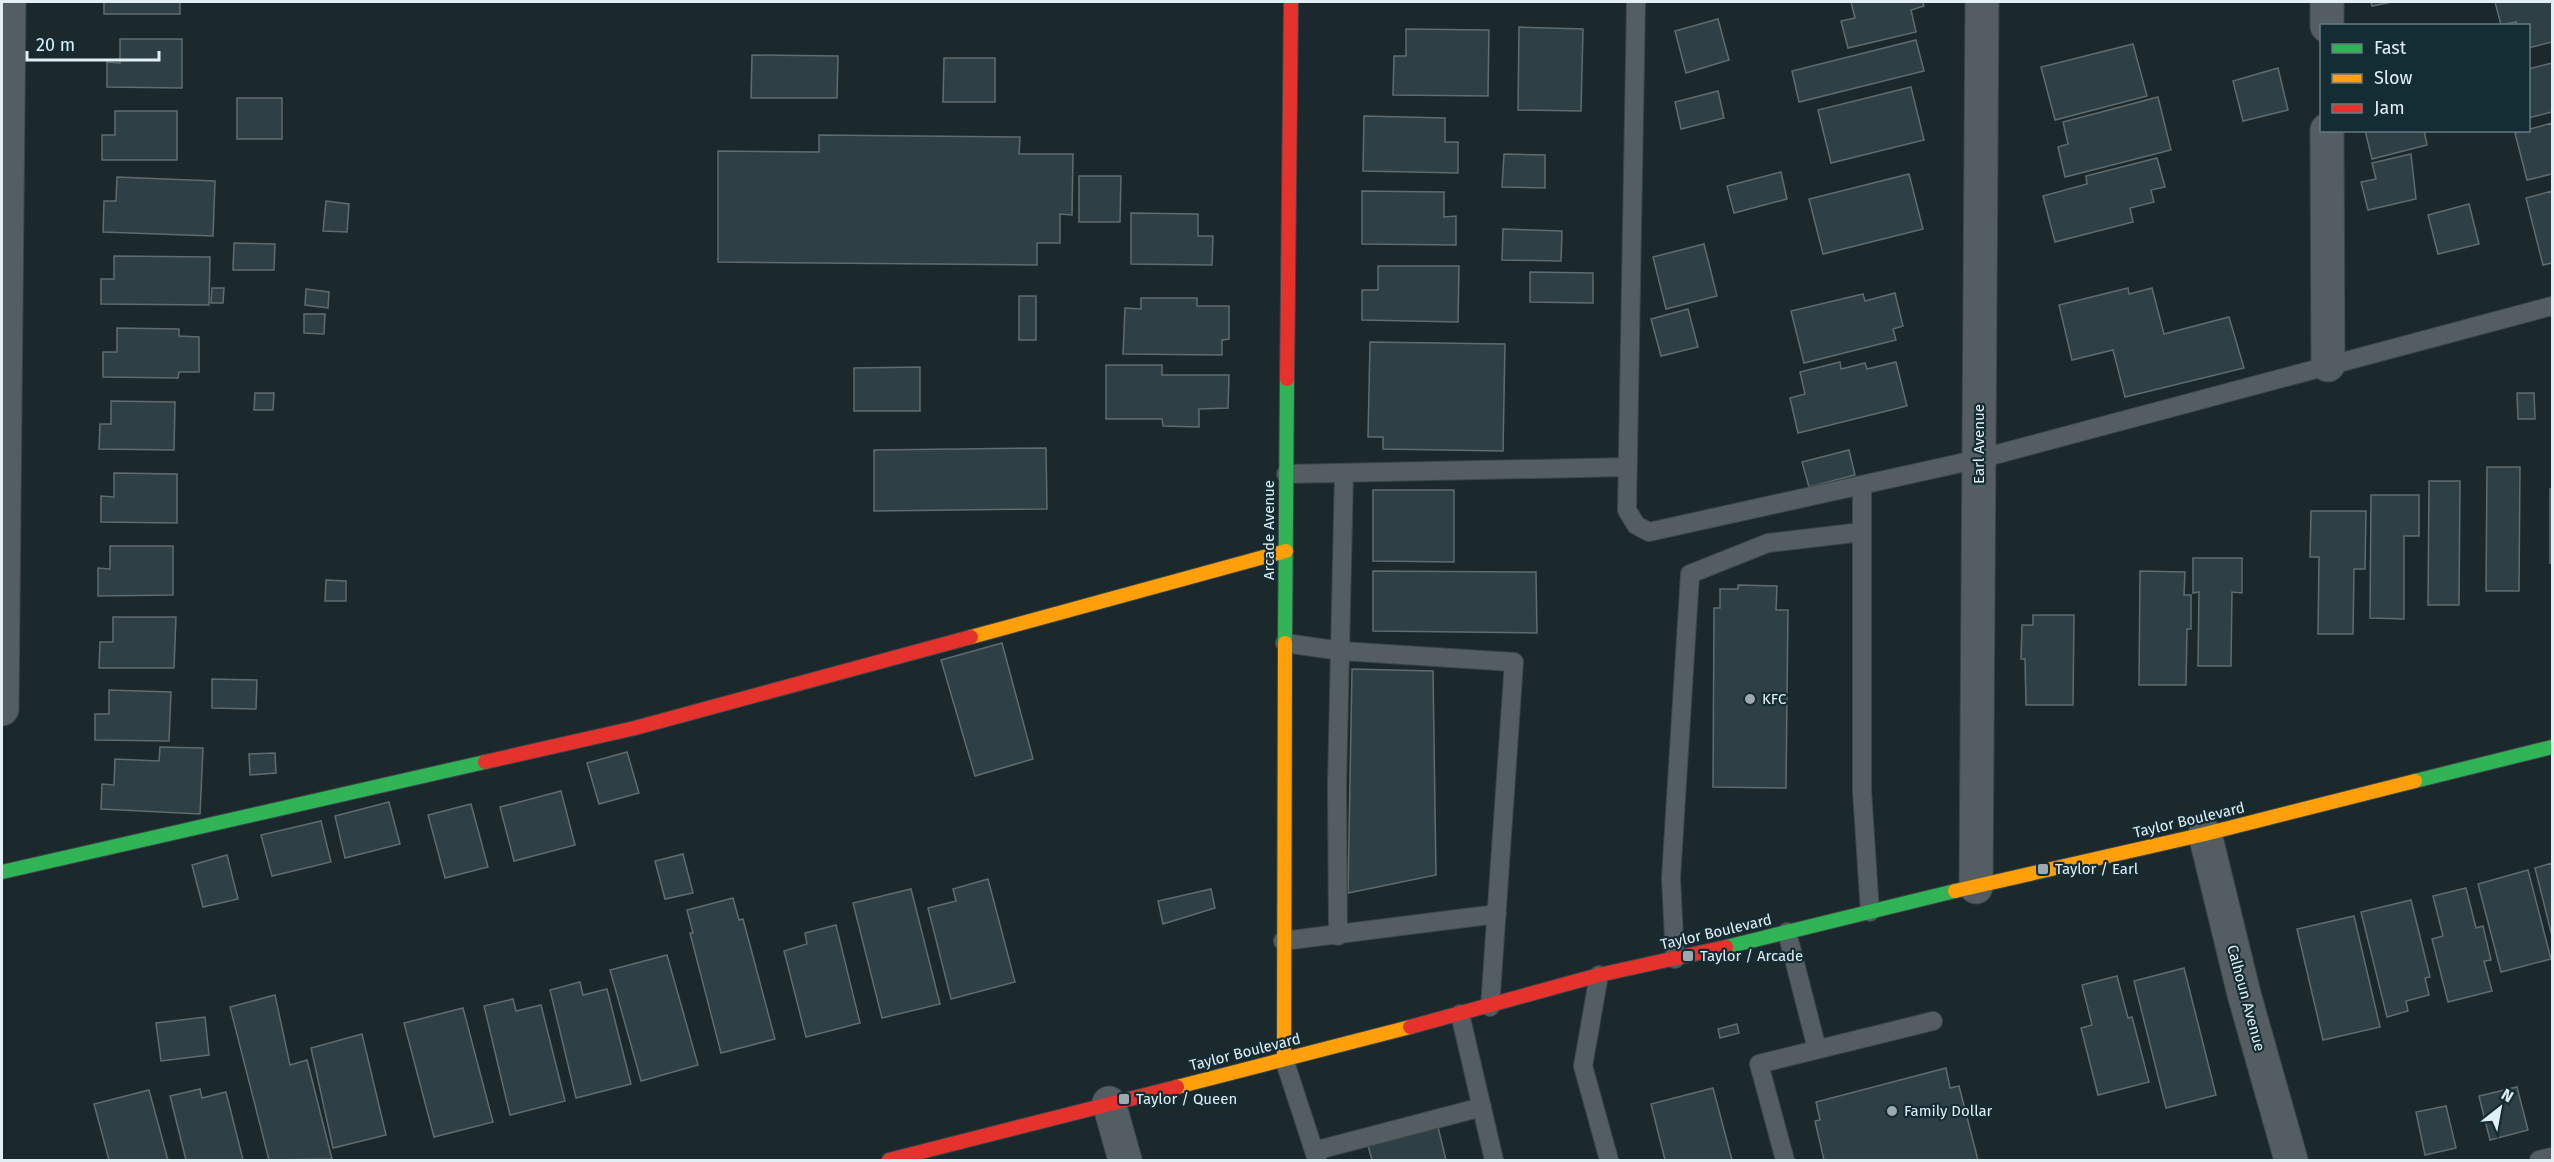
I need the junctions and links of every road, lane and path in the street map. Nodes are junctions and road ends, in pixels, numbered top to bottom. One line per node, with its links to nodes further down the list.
1 (9, 2): 19 (street)
2 (1291, 2): 13 (street, Arcade Avenue)
3 (1636, 2): 11 (lane)
4 (1982, 2): 10 (street, Earl Avenue)
5 (2327, 2): 6 (street)
6 (2327, 24)
7 (2327, 132): 9 (street)
8 (2553, 306): 9 (lane)
9 (2328, 365): 10 (lane)
10 (1979, 459): 14 (lane); 23 (street, Earl Avenue)
11 (1628, 467): 12 (lane); 14 (lane)
12 (1344, 473): 13 (lane); 18 (lane)
13 (1286, 474): 16 (street, Arcade Avenue)
14 (1862, 485): 15 (lane)
15 (1862, 532): 24 (lane); 29 (lane)
16 (1286, 551): 17 (street, Arcade Avenue); 22 (street)
17 (1285, 643): 18 (lane); 28 (street, Arcade Avenue)
18 (1341, 651): 25 (lane); 27 (lane)
19 (2, 709)
20 (2553, 747): 21 (street, Taylor Boulevard)
21 (2205, 834): 23 (street, Taylor Boulevard); 45 (street, Calhoun Avenue)
22 (2, 872)
23 (1976, 887): 24 (street, Taylor Boulevard)
24 (1870, 912): 26 (street, Taylor Boulevard)
25 (1497, 914): 27 (lane); 31 (lane)
26 (1787, 932): 29 (street, Taylor Boulevard); 34 (lane)
27 (1338, 936): 28 (lane)
28 (1283, 941): 35 (street, Arcade Avenue)
29 (1675, 959): 30 (street, Taylor Boulevard)
30 (1599, 975): 31 (street, Taylor Boulevard); 43 (lane)
31 (1490, 1007): 32 (street, Taylor Boulevard)
32 (1460, 1014): 35 (street, Taylor Boulevard); 37 (lane)
33 (1932, 1022): 34 (lane)
34 (1817, 1049): 44 (lane)
35 (1284, 1059): 36 (street, Taylor Boulevard); 38 (lane)
36 (1109, 1103): 41 (street, Taylor Boulevard); 42 (street)
37 (1482, 1107): 38 (lane); 40 (lane)
38 (1316, 1156)
39 (2553, 1157): 46 (lane)
40 (1490, 1159)
41 (889, 1161)
42 (1125, 1161)
43 (1609, 1161)
44 (1785, 1161)
45 (2291, 1161)
46 (2539, 1161)

